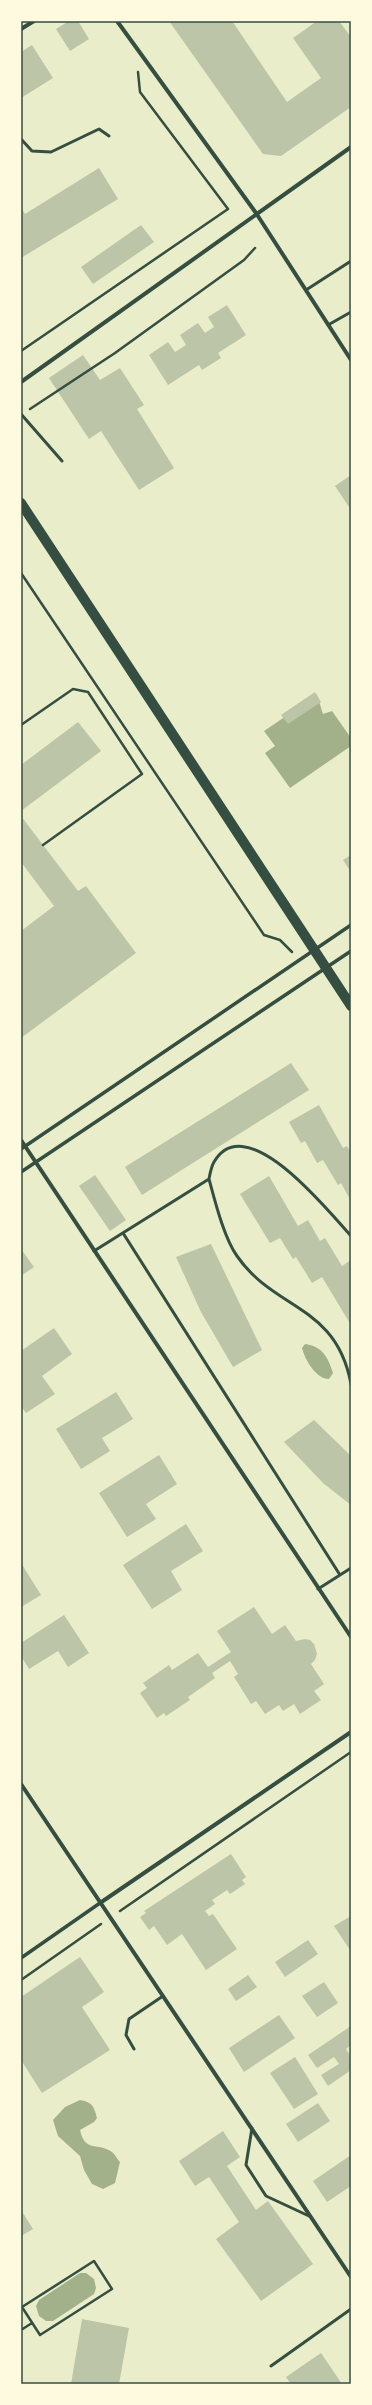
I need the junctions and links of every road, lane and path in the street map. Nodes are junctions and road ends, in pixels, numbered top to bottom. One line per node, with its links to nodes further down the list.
1 (34, 21): 3 (street)
2 (117, 21): 8 (street)
3 (21, 29)
4 (138, 72): 14 (path)
5 (109, 136): 6 (lane)
6 (21, 139)
7 (351, 147): 8 (street)
8 (256, 213): 11 (street); 16 (street)
9 (255, 248): 17 (path)
10 (351, 261): 11 (lane)
11 (306, 290): 13 (street)
12 (351, 312): 13 (lane)
13 (328, 325): 15 (street)
14 (21, 351)
15 (351, 360)
16 (21, 382)
17 (27, 410)
18 (21, 414): 19 (lane)
19 (62, 460)
20 (21, 503): 25 (main road)
21 (21, 572): 27 (path)
22 (21, 725): 23 (path)
23 (43, 845)
24 (351, 925): 25 (street)
25 (313, 950): 27 (street); 28 (main road)
26 (351, 951): 28 (street)
27 (299, 959): 31 (street)
28 (325, 967): 29 (main road); 32 (street)
29 (351, 1006)
30 (21, 1140): 31 (street)
31 (23, 1148): 32 (street)
32 (34, 1162): 33 (street); 37 (street)
33 (21, 1172)
34 (208, 1179): 35 (lane); 36 (lane); 38 (lane)
35 (123, 1233): 37 (lane); 40 (lane)
36 (351, 1236)
37 (94, 1251): 41 (street)
38 (351, 1384)
39 (351, 1568): 40 (lane)
40 (340, 1575): 41 (lane)
41 (318, 1589): 42 (street)
42 (351, 1637)
43 (351, 1732): 46 (street)
44 (351, 1752): 47 (path)
45 (21, 1784): 46 (street)
46 (100, 1903): 47 (street); 48 (street)
47 (111, 1917): 49 (path); 50 (street)
48 (21, 1958)
49 (21, 1980)
50 (163, 1996): 51 (lane); 52 (street)
51 (134, 2049)
52 (252, 2128): 53 (street); 53 (lane)
53 (311, 2217): 54 (street)
54 (351, 2277)
55 (351, 2309): 58 (lane)
56 (32, 2323): 56 (path); 57 (path)
57 (21, 2330)
58 (271, 2366)

